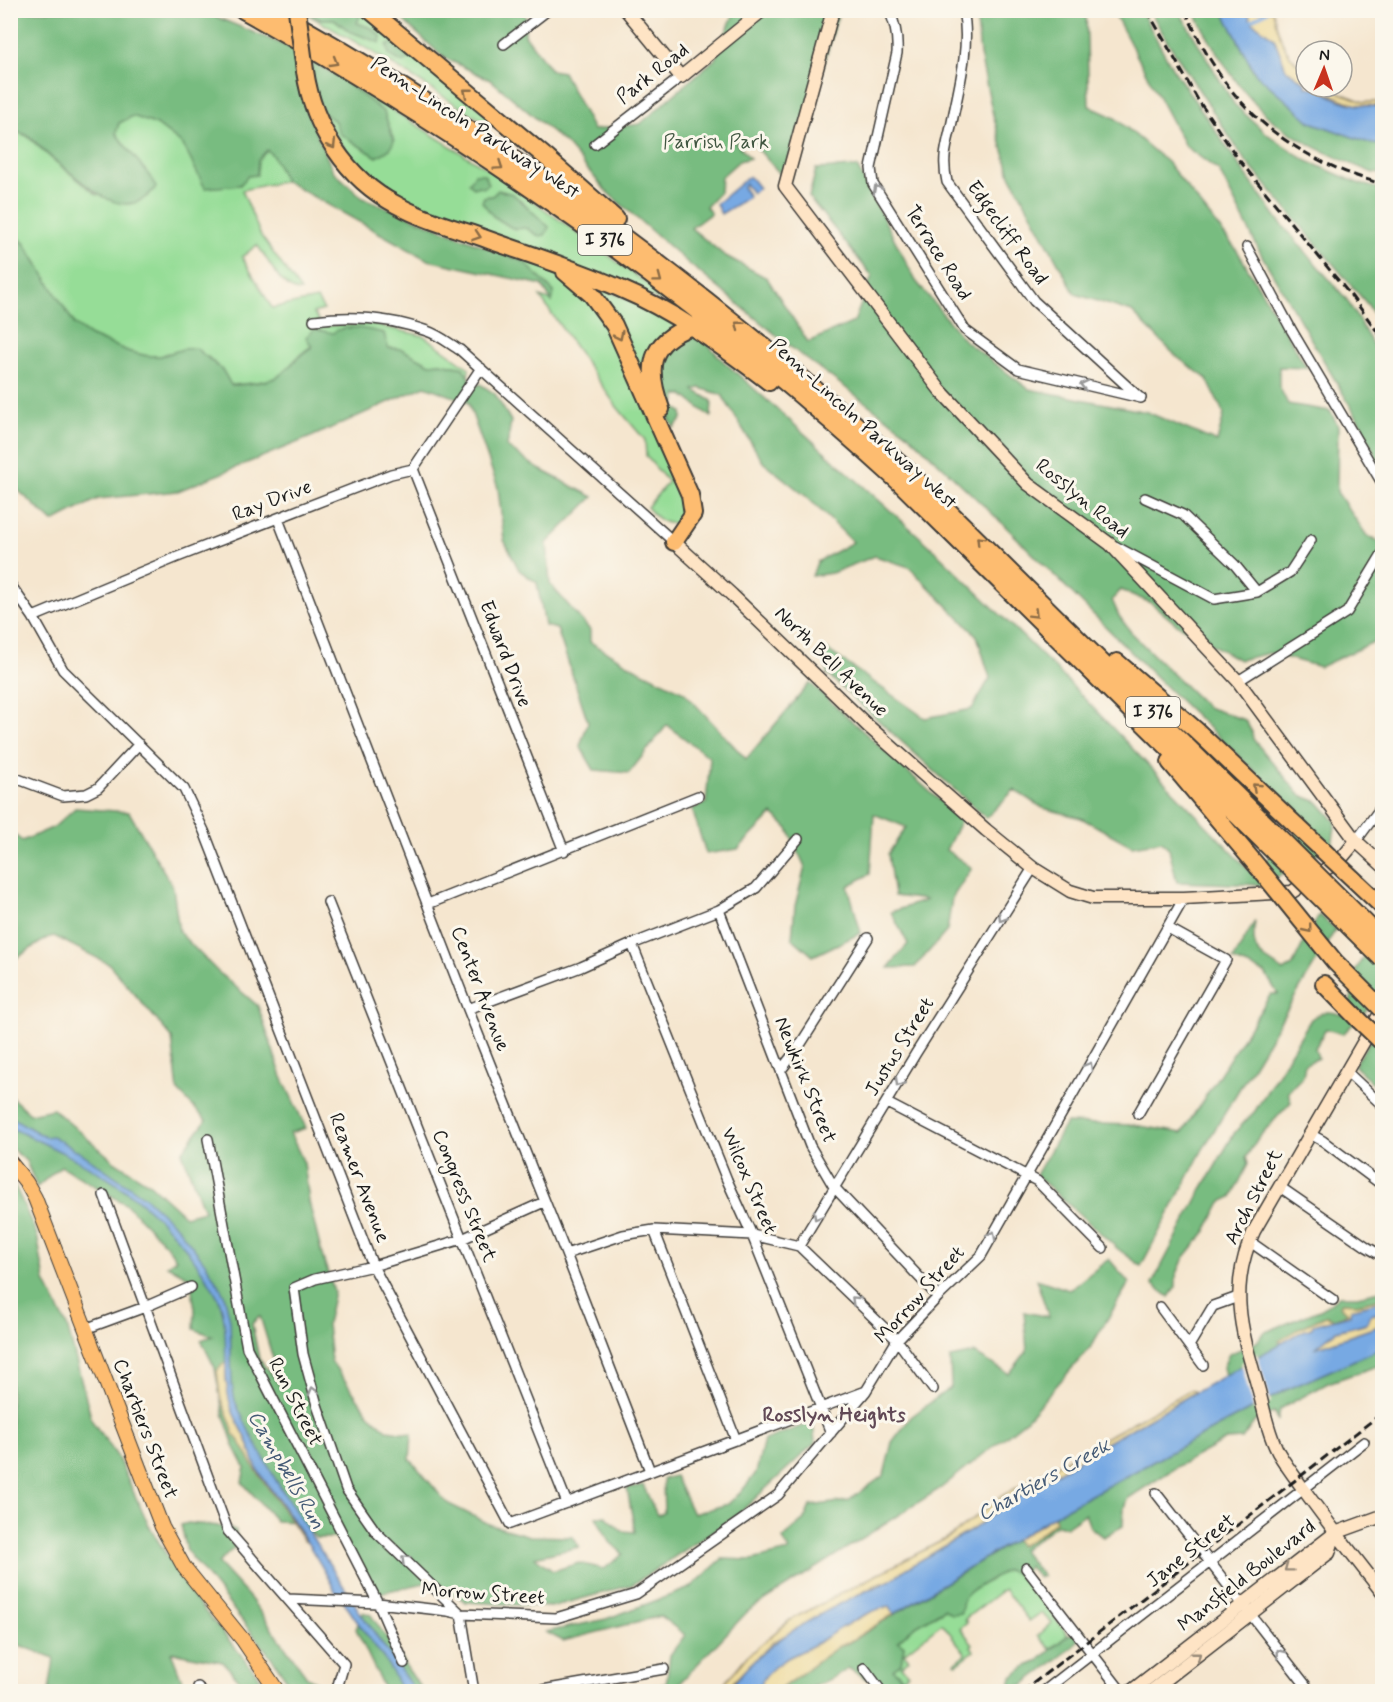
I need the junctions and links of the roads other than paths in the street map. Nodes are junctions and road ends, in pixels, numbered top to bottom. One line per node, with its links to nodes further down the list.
1 (243, 10): 22 (highway, Penn-Lincoln Parkway West / I 376, one-way to 22)
2 (272, 10): 16 (highway, Penn-Lincoln Parkway West / I 376)
3 (297, 10): 15 (highway, one-way to 15, bridge)
4 (370, 10): 16 (highway, one-way to 4)
5 (548, 10): 11 (street)
6 (626, 10): 12 (street)
7 (763, 10): 12 (street, Park Road)
8 (832, 10): 28 (street, Rosslyn Road)
9 (889, 10): 20 (street, Terrace Road, one-way to 9)
10 (963, 10): 20 (street, Edgecliff Road)
11 (504, 44)
12 (681, 77): 13 (street, Park Road)
13 (595, 144)
14 (1247, 247): 23 (street)
15 (553, 263): 18 (highway); 27 (highway, one-way to 27)
16 (702, 295): 30 (highway, Penn-Lincoln Parkway West / I 376, one-way to 16)
17 (315, 320): 19 (street, North Bell Avenue)
18 (692, 326): 22 (highway); 27 (highway)
19 (481, 368): 21 (street); 27 (street, North Bell Avenue)
20 (1141, 398)
21 (413, 470): 25 (street, Ray Drive); 43 (street, Edward Drive)
22 (900, 483): 34 (highway, Penn-Lincoln Parkway West / I 376, one-way to 34)
23 (1383, 483)
24 (1145, 498): 32 (street)
25 (278, 519): 33 (street, Ray Drive); 48 (street, Center Avenue)
26 (1311, 540): 32 (street)
27 (674, 542): 45 (street, North Bell Avenue)
28 (1110, 544): 32 (street); 35 (street, Rosslyn Road)
29 (1383, 554): 35 (street)
30 (1021, 581): 42 (highway, Penn-Lincoln Parkway West / I 376); 49 (highway, one-way to 30, bridge)
31 (10, 584): 33 (street, Reamer Avenue)
32 (1257, 592)
33 (33, 617): 36 (street, Reamer Avenue)
34 (1097, 677): 42 (highway, Penn-Lincoln Parkway West / I 376); 58 (highway, one-way to 58, bridge)
35 (1238, 681): 41 (street, Rosslyn Road)
36 (139, 744): 37 (street); 82 (street, Reamer Avenue)
37 (10, 776)
38 (698, 796): 43 (street)
39 (1383, 806): 41 (street)
40 (798, 839): 50 (street)
41 (1356, 841): 44 (street, Rosslyn Road); 46 (street, North Bell Avenue)
42 (1279, 847): 53 (highway, Penn-Lincoln Parkway West / I 376, bridge); 55 (highway, Penn-Lincoln Parkway West / I 376, bridge)
43 (564, 851): 48 (street)
44 (1383, 865)
45 (1033, 868): 46 (street, North Bell Avenue); 62 (street, Justus Street, one-way to 62)
46 (1184, 897): 51 (street, Morrow Street)
47 (328, 902): 76 (street, Congress Street)
48 (428, 904): 57 (street, Center Avenue)
49 (1383, 906)
50 (719, 910): 54 (street); 60 (street, Newkirk Street)
51 (1168, 928): 64 (street); 68 (street, Morrow Street, one-way to 51)
52 (868, 938): 60 (street)
53 (1383, 939)
54 (632, 944): 57 (street); 75 (street, Wilcox Street)
55 (1383, 959)
56 (1324, 984): 59 (highway, bridge)
57 (468, 1009): 73 (street, Center Avenue)
58 (1383, 1010): 61 (street, Arch Street)
59 (1382, 1042)
60 (781, 1070): 70 (street, Newkirk Street)
61 (1346, 1071): 63 (street); 65 (street, Arch Street)
62 (887, 1102): 68 (street); 70 (street, Justus Street)
63 (1383, 1105)
64 (1138, 1114)
65 (1310, 1134): 69 (street); 71 (street, Arch Street)
66 (208, 1139): 109 (street, Run Street)
67 (10, 1161): 89 (main road, Chartiers Street)
68 (1026, 1174): 79 (street); 84 (street, Morrow Street, one-way to 68)
69 (1383, 1185)
70 (834, 1187): 78 (street, Justus Street, one-way to 78); 84 (street, Newkirk Street)
71 (1280, 1187): 77 (street, Arch Street); 81 (street)
72 (104, 1195): 87 (street)
73 (544, 1202): 76 (street); 80 (street, Center Avenue)
74 (654, 1230): 75 (street); 80 (street); 97 (street)
75 (752, 1235): 78 (street); 95 (street, Wilcox Street)
76 (462, 1239): 82 (street); 102 (street, Congress Street)
77 (1250, 1241): 85 (street, Arch Street); 86 (street)
78 (800, 1246): 90 (street, one-way to 78)
79 (1103, 1248)
80 (566, 1254): 99 (street, Center Avenue)
81 (1383, 1256)
82 (373, 1266): 102 (street, Reamer Avenue); 111 (street, one-way to 82)
83 (191, 1287): 87 (street)
84 (938, 1297): 90 (street, Morrow Street)
85 (1238, 1297): 91 (street); 100 (street, Arch Street)
86 (1333, 1300)
87 (145, 1307): 89 (street); 108 (street)
88 (1160, 1307): 91 (street)
89 (85, 1329): 117 (main road, Chartiers Street)
90 (897, 1340): 93 (street); 94 (street, Morrow Street)
91 (1189, 1346): 92 (street)
92 (1203, 1365)
93 (933, 1389)
94 (866, 1391): 95 (street); 96 (street, Morrow Street)
95 (820, 1408): 96 (street, Wilcox Street); 97 (street)
96 (831, 1433): 111 (street, Morrow Street)
97 (736, 1440): 99 (street)
98 (1364, 1442): 100 (street, Jane Street)
99 (650, 1471): 102 (street)
100 (1304, 1490): 104 (street, Arch Street); 105 (street, Jane Street)
101 (1156, 1493): 105 (street)
102 (567, 1503)
103 (1383, 1516): 104 (street)
104 (1335, 1533): 107 (street, Arch Street); 110 (street, Mansfield Boulevard, one-way to 110); 112 (street, Mansfield Boulevard)
105 (1209, 1562): 110 (street); 113 (street, Jane Street)
106 (1026, 1568): 113 (street)
107 (1383, 1592)
108 (288, 1599): 109 (street, Morrow Street); 118 (street)
109 (378, 1604): 111 (street, Morrow Street); 114 (street, Run Street)
110 (1241, 1605): 112 (street); 124 (street, Mansfield Boulevard)
111 (461, 1614): 119 (street)
112 (1249, 1615): 125 (street, Mansfield Boulevard, one-way to 112); 126 (street, one-way to 112)
113 (1093, 1653): 122 (street, Jane Street); 123 (street)
114 (404, 1663)
115 (864, 1668): 121 (street)
116 (664, 1669): 120 (street)
117 (278, 1692)
118 (340, 1692)
119 (474, 1692)
120 (531, 1692)
121 (882, 1692)
122 (1043, 1692)
123 (1122, 1692)
124 (1130, 1692)
125 (1150, 1692)
126 (1311, 1692)

